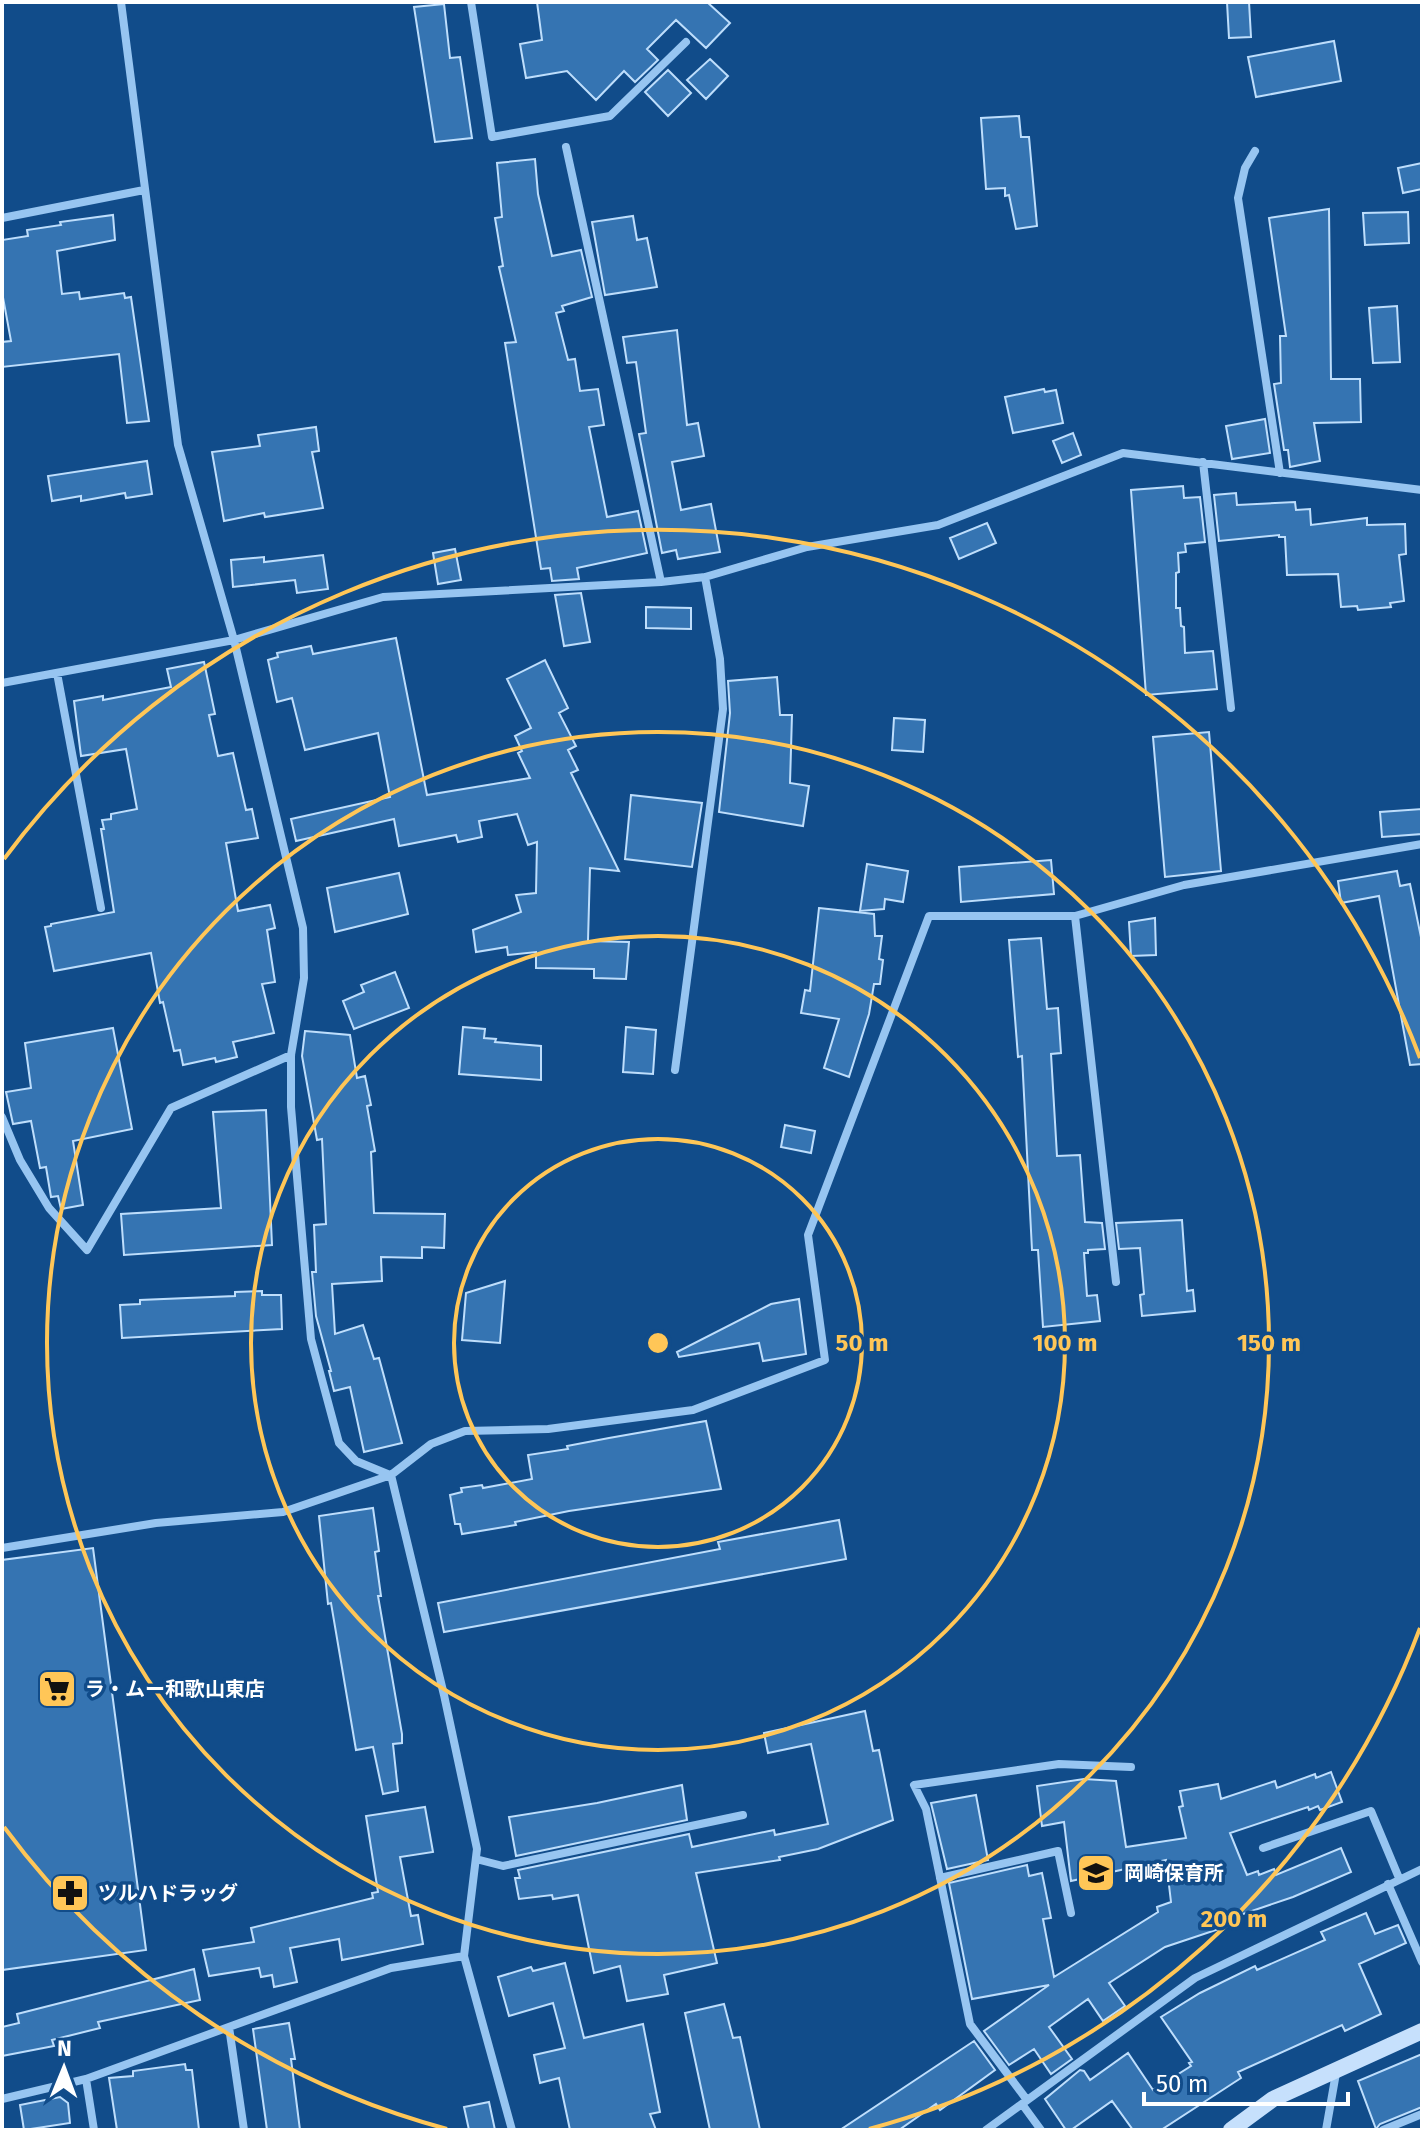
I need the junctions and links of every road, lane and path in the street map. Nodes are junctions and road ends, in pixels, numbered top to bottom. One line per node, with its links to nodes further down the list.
1 (121, 2): 6 (street)
2 (471, 2): 3 (street)
3 (686, 42)
4 (566, 147): 12 (street)
5 (1255, 151): 9 (street)
6 (144, 190): 7 (street); 13 (street)
7 (2, 218)
8 (1203, 462): 9 (street); 11 (street); 16 (street)
9 (1280, 473): 10 (street)
10 (1422, 490)
11 (705, 577): 12 (street); 21 (street)
12 (661, 582): 13 (street)
13 (234, 640): 14 (street); 20 (street)
14 (57, 673): 15 (street); 18 (street)
15 (2, 683)
16 (1231, 708)
17 (1422, 844): 19 (street)
18 (101, 908)
19 (1075, 916): 23 (street); 24 (street)
20 (291, 1055): 22 (street); 24 (street)
21 (675, 1070)
22 (2, 1117)
23 (1116, 1282)
24 (391, 1475): 25 (street); 29 (street)
25 (2, 1548)
26 (1131, 1767): 31 (street)
27 (743, 1815): 29 (street)
28 (1263, 1848): 32 (street)
29 (476, 1859): 35 (street)
30 (1422, 1869): 32 (street)
31 (940, 1878): 34 (street); 42 (street)
32 (1399, 1878): 33 (street)
33 (1388, 1884): 36 (street); 42 (street)
34 (1071, 1913)
35 (464, 1956): 37 (street); 46 (street)
36 (1422, 1962)
37 (229, 2027): 40 (street); 45 (street)
38 (1422, 2031): 39 (street)
39 (1336, 2072): 49 (street); 50 (street)
40 (86, 2079): 41 (street); 44 (street)
41 (2, 2099)
42 (1024, 2102): 47 (street); 48 (street)
43 (1422, 2114): 51 (street)
44 (94, 2130)
45 (244, 2130)
46 (512, 2130)
47 (986, 2130)
48 (1041, 2130)
49 (1231, 2130)
50 (1326, 2130)
51 (1383, 2130)

